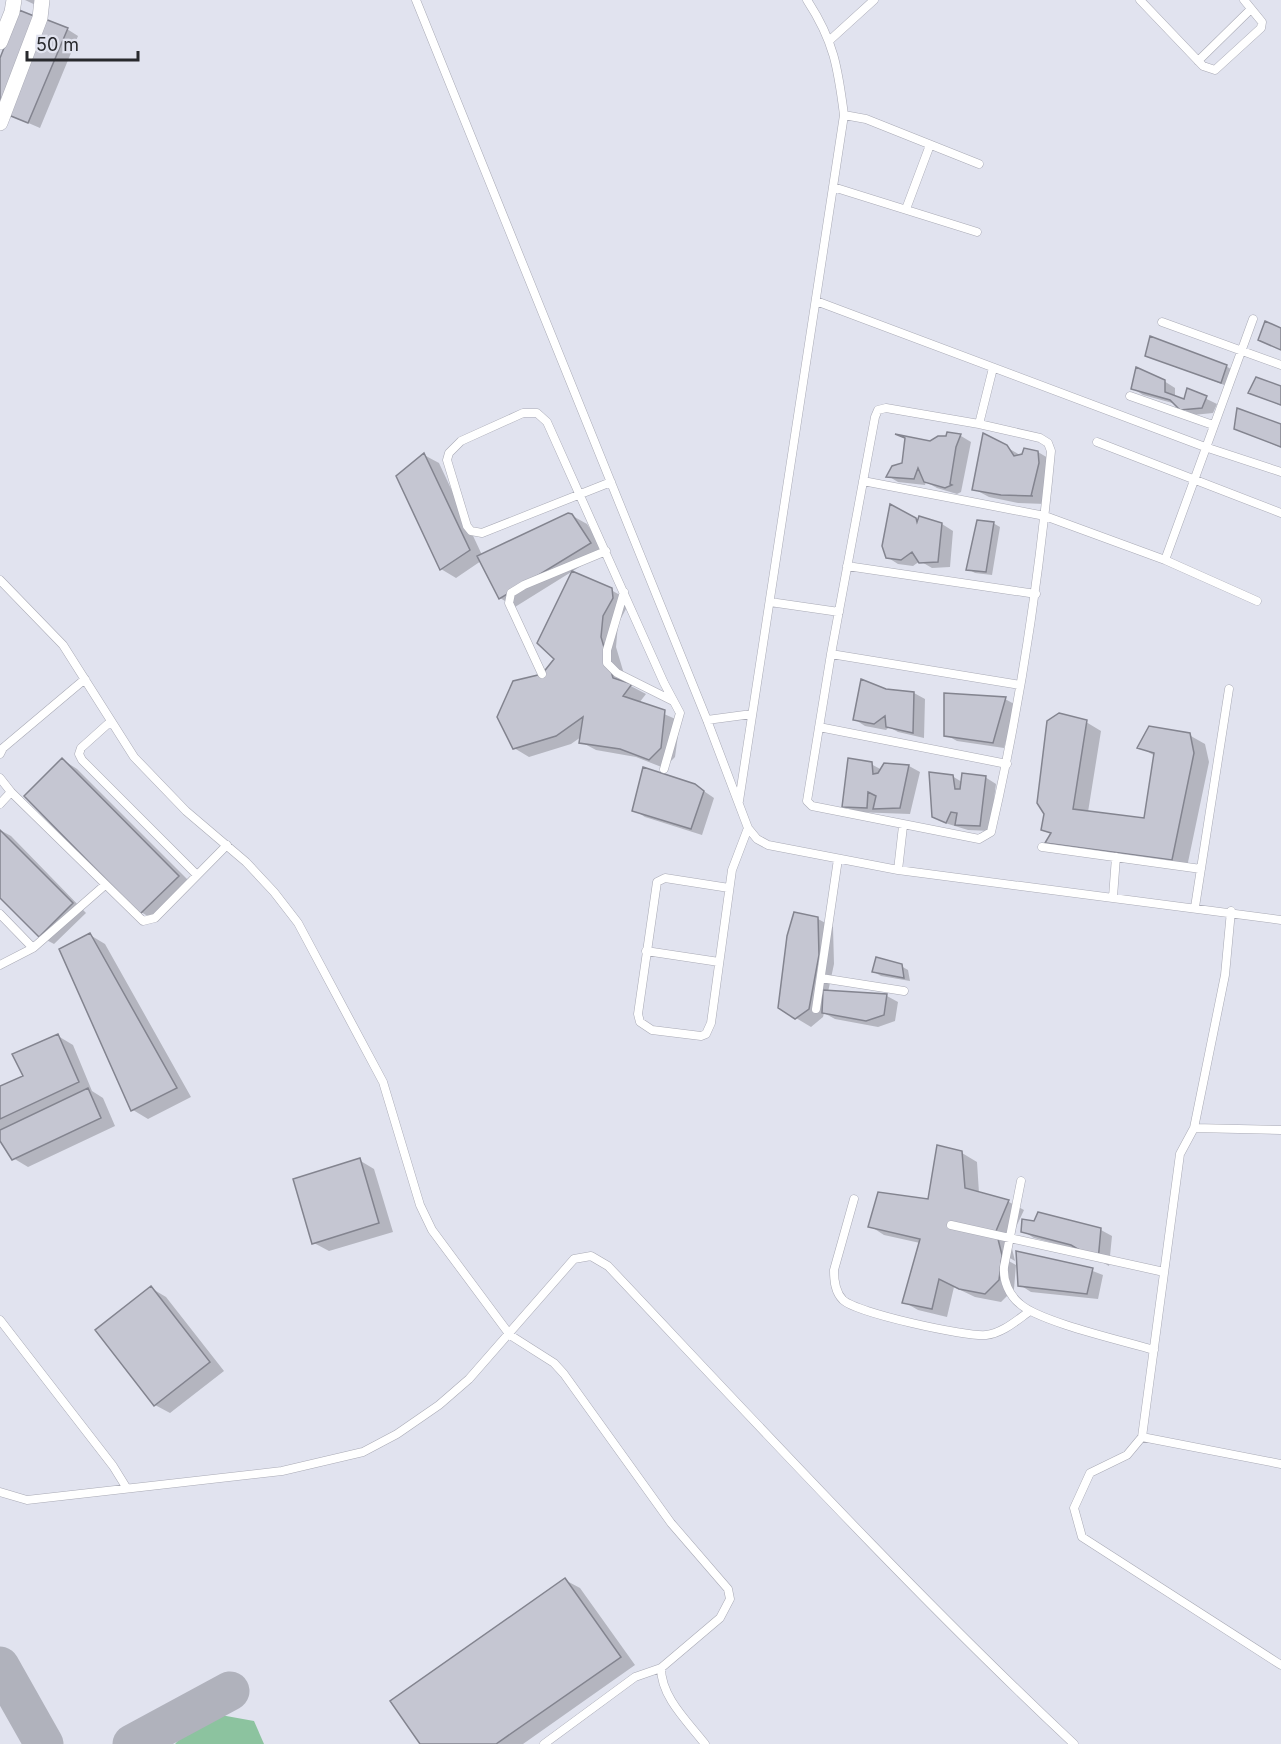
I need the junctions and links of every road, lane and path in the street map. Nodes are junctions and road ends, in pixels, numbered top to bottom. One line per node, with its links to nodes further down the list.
1 (14, 0): 10 (street)
2 (42, 0): 13 (street)
3 (416, 0): 33 (lane)
4 (807, 0): 9 (lane)
5 (874, 0): 9 (lane)
6 (1140, 0): 11 (lane)
7 (1244, 0): 8 (lane)
8 (1251, 9): 11 (lane); 11 (lane)
9 (830, 40): 12 (lane)
10 (0, 42)
11 (1198, 61)
12 (844, 115): 14 (lane); 16 (lane)
13 (0, 123)
14 (930, 145): 15 (lane); 17 (lane)
15 (979, 164)
16 (833, 187): 17 (lane); 19 (lane)
17 (906, 209): 18 (lane)
18 (977, 232)
19 (816, 301): 24 (lane); 44 (lane)
20 (1252, 319): 22 (lane)
21 (1162, 322): 22 (lane)
22 (1240, 351): 23 (lane); 27 (lane)
23 (1281, 365)
24 (993, 368): 26 (lane); 29 (lane)
25 (1130, 396): 27 (lane)
26 (979, 424): 31 (lane); 36 (lane)
27 (1213, 425): 29 (lane)
28 (1097, 442): 32 (lane)
29 (1205, 447): 30 (lane); 32 (lane)
30 (1281, 472)
31 (863, 480): 36 (lane); 39 (lane)
32 (1194, 480): 35 (lane); 38 (lane)
33 (611, 482): 34 (lane); 53 (lane)
34 (580, 493): 34 (lane); 37 (lane)
35 (1281, 513)
36 (1045, 516): 38 (lane); 42 (lane)
37 (606, 551): 41 (lane); 47 (lane)
38 (1166, 560): 43 (lane)
39 (847, 566): 42 (lane); 45 (lane)
40 (0, 580): 48 (lane)
41 (624, 592): 51 (lane); 51 (lane)
42 (1036, 594): 49 (lane)
43 (1257, 600)
44 (770, 602): 45 (lane); 52 (lane)
45 (839, 612): 46 (lane)
46 (831, 654): 49 (lane); 55 (lane)
47 (542, 674)
48 (85, 679): 54 (lane); 56 (lane)
49 (1020, 685): 57 (lane)
50 (1229, 689): 69 (lane)
51 (675, 702): 58 (lane)
52 (752, 714): 53 (lane); 61 (lane)
53 (707, 720): 61 (lane)
54 (110, 722): 65 (lane); 71 (lane)
55 (819, 727): 57 (lane); 63 (lane)
56 (0, 754)
57 (1007, 764): 63 (lane)
58 (664, 769)
59 (0, 778): 60 (lane)
60 (11, 792): 62 (lane); 72 (lane)
61 (739, 802): 64 (lane)
62 (0, 804)
63 (903, 826): 70 (lane)
64 (748, 828): 68 (lane); 73 (lane)
65 (227, 845): 71 (lane); 95 (lane)
66 (1041, 847): 67 (lane)
67 (1116, 857): 69 (lane); 74 (lane)
68 (838, 859): 70 (lane); 83 (lane)
69 (1201, 869): 75 (lane)
70 (898, 870): 74 (lane)
71 (197, 875): 72 (lane)
72 (105, 885): 79 (lane)
73 (729, 888): 80 (lane); 81 (lane)
74 (1113, 897): 75 (lane)
75 (1195, 907): 76 (lane)
76 (1231, 911): 78 (lane); 86 (lane)
77 (0, 914): 79 (lane)
78 (1281, 920)
79 (33, 948): 82 (lane)
80 (646, 951): 81 (lane); 81 (lane)
81 (719, 962)
82 (0, 965)
83 (820, 978): 84 (lane); 85 (lane)
84 (904, 991)
85 (816, 1008)
86 (1194, 1128): 87 (lane); 92 (lane)
87 (1281, 1130)
88 (1021, 1181): 91 (lane)
89 (854, 1200): 93 (lane)
90 (951, 1224): 91 (lane)
91 (1009, 1239): 92 (lane); 93 (lane)
92 (1164, 1272): 96 (lane)
93 (1030, 1311): 96 (lane)
94 (0, 1320): 99 (lane)
95 (510, 1335): 99 (lane); 102 (lane); 105 (lane)
96 (1154, 1350): 97 (lane)
97 (1142, 1437): 98 (lane); 101 (lane)
98 (1281, 1464)
99 (126, 1487): 100 (lane)
100 (0, 1492)
101 (1281, 1665)
102 (661, 1668): 103 (lane); 104 (lane)
103 (544, 1744)
104 (705, 1744)
105 (1074, 1744)

